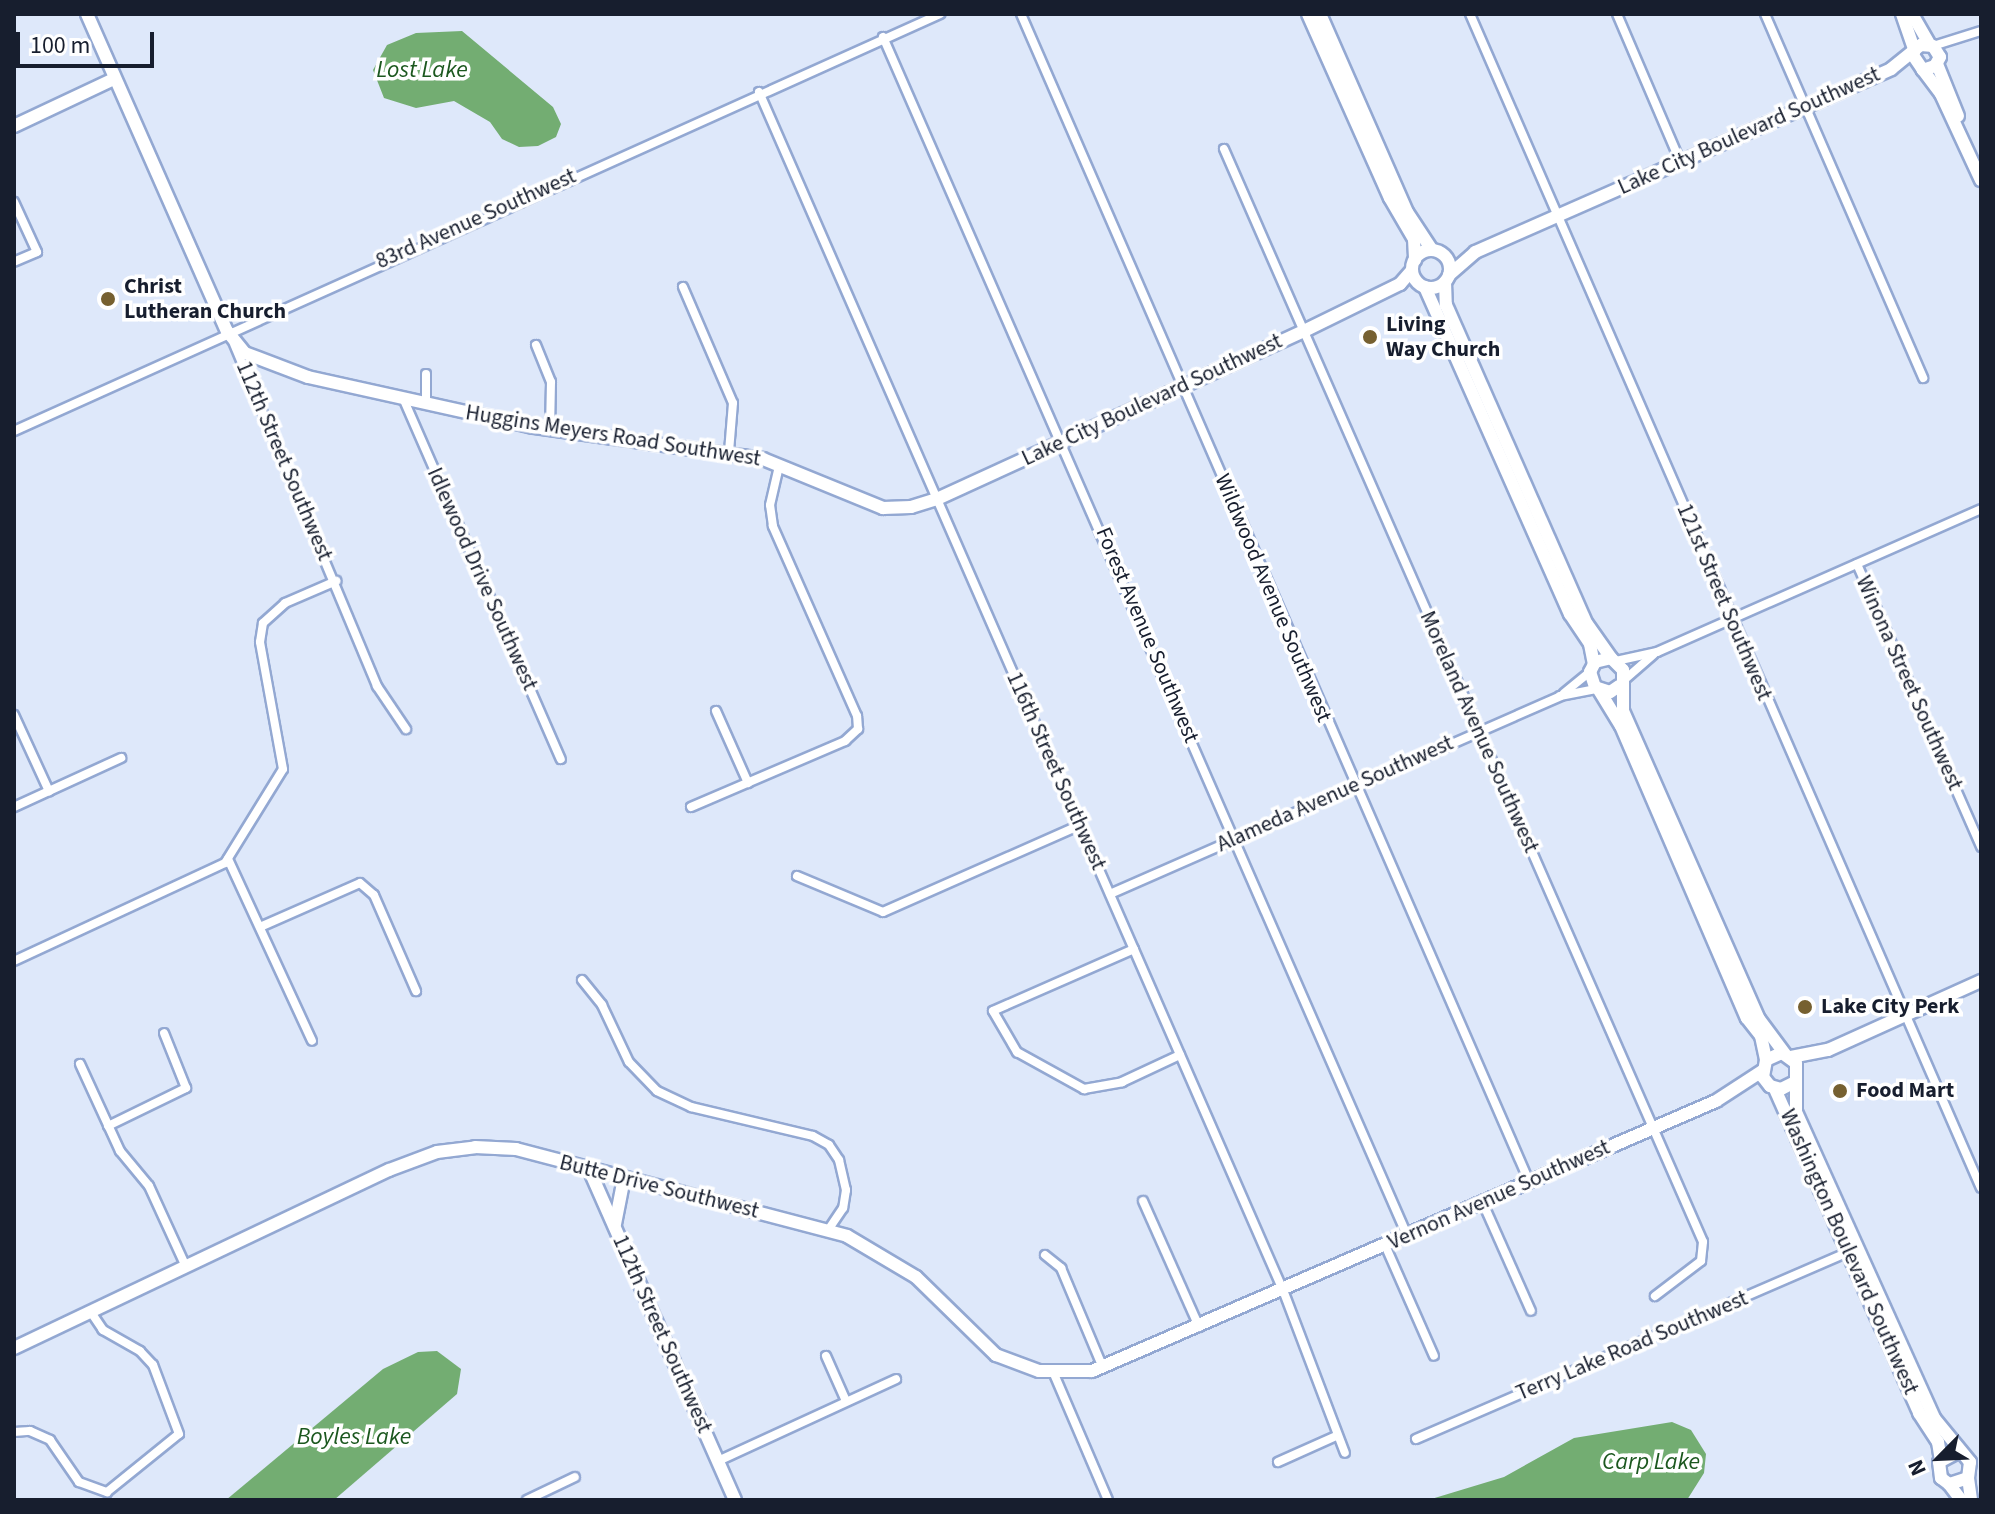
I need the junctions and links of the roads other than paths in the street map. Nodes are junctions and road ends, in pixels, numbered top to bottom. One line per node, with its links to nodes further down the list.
1 (87, 14): 17 (street, 112th Street Southwest)
2 (940, 14): 12 (street, 83rd Avenue Southwest)
3 (1021, 14): 41 (street, Wildwood Avenue Southwest)
4 (1308, 14): 30 (street)
5 (1320, 14): 27 (street)
6 (1470, 14): 26 (street, 121st Street Southwest)
7 (1617, 14): 23 (street)
8 (1765, 14): 19 (street)
9 (1902, 14): 13 (street)
10 (1912, 14): 14 (street)
11 (1981, 31): 14 (street)
12 (883, 37): 18 (street, 83rd Avenue Southwest); 46 (street, Forest Avenue Southwest)
13 (1914, 53): 14 (street, Lake City Boulevard Southwest); 15 (street, Lake City Boulevard Southwest); 16 (street)
14 (1935, 53): 16 (street); 21 (street)
15 (1891, 69): 16 (street, Lake City Boulevard Southwest); 19 (street, Lake City Boulevard Southwest)
16 (1921, 69): 21 (street)
17 (114, 79): 20 (street); 35 (street, 112th Street Southwest)
18 (759, 92): 35 (street, 83rd Avenue Southwest); 49 (street, 116th Street Southwest)
19 (1805, 107): 23 (street, Lake City Boulevard Southwest); 40 (street)
20 (14, 126)
21 (1960, 131): 24 (street)
22 (1224, 149): 36 (street, Moreland Avenue Southwest)
23 (1680, 161): 26 (street, Lake City Boulevard Southwest)
24 (1979, 172)
25 (14, 202): 29 (street)
26 (1558, 216): 28 (street, Lake City Boulevard Southwest); 54 (street, 121st Street Southwest)
27 (1435, 250): 28 (street, Lake City Boulevard Southwest); 30 (street, Lake City Boulevard Southwest); 31 (street)
28 (1475, 252): 31 (street, Lake City Boulevard Southwest)
29 (14, 262)
30 (1413, 265): 32 (street, Lake City Boulevard Southwest); 33 (street)
31 (1447, 278): 33 (street); 56 (street)
32 (1400, 284): 33 (street); 36 (street, Lake City Boulevard Southwest)
33 (1423, 286): 57 (street)
34 (683, 287): 47 (street)
35 (227, 331): 37 (street, 112th Street Southwest); 45 (street, 83rd Avenue Southwest)
36 (1304, 331): 41 (street, Lake City Boulevard Southwest); 64 (street, Moreland Avenue Southwest)
37 (234, 344): 42 (street, Huggins Meyers Road Southwest); 53 (street, 112th Street Southwest)
38 (536, 345): 44 (street)
39 (426, 374): 43 (street)
40 (1923, 378)
41 (1182, 386): 46 (street, Lake City Boulevard Southwest); 68 (street, Wildwood Avenue Southwest)
42 (403, 398): 43 (street, Huggins Meyers Road Southwest); 66 (street, Idlewood Drive Southwest)
43 (426, 402): 44 (street, Huggins Meyers Road Southwest)
44 (550, 428): 47 (street, Huggins Meyers Road Southwest)
45 (14, 431)
46 (1063, 441): 49 (street, Lake City Boulevard Southwest); 73 (street, Forest Avenue Southwest)
47 (729, 452): 48 (street, Huggins Meyers Road Southwest)
48 (779, 466): 50 (street, Huggins Meyers Road Southwest); 67 (street)
49 (937, 499): 50 (street, Lake City Boulevard Southwest); 72 (street, 116th Street Southwest)
50 (900, 509)
51 (1981, 510): 52 (street)
52 (1857, 564): 54 (street); 74 (street, Winona Street Southwest)
53 (336, 581): 63 (street, 112th Street Southwest); 75 (street)
54 (1731, 619): 55 (street); 84 (street, 121st Street Southwest)
55 (1657, 652): 56 (street); 58 (street)
56 (1614, 660): 57 (street); 58 (street)
57 (1592, 668): 59 (street); 60 (street, Alameda Avenue Southwest)
58 (1621, 684): 59 (street); 89 (street)
59 (1598, 689): 60 (street, Alameda Avenue Southwest); 91 (street)
60 (1560, 696): 64 (street, Alameda Avenue Southwest)
61 (716, 711): 67 (street)
62 (14, 715): 69 (street)
63 (406, 729)
64 (1478, 731): 68 (street, Alameda Avenue Southwest); 96 (street, Moreland Avenue Southwest)
65 (121, 758): 69 (street)
66 (561, 759)
67 (748, 783): 71 (street)
68 (1354, 786): 73 (street, Alameda Avenue Southwest); 99 (street, Wildwood Avenue Southwest)
69 (49, 791): 70 (street)
70 (14, 807)
71 (691, 807)
72 (1080, 825): 76 (street); 77 (street, 116th Street Southwest)
73 (1234, 839): 77 (street, Alameda Avenue Southwest); 105 (street, Forest Avenue Southwest)
74 (1981, 847)
75 (228, 859): 78 (street); 80 (street)
76 (797, 876)
77 (1110, 894): 79 (street, 116th Street Southwest)
78 (260, 927): 83 (street); 86 (street)
79 (1134, 949): 88 (street, 116th Street Southwest); 88 (street)
80 (14, 961)
81 (582, 980): 104 (street)
82 (1981, 981): 84 (street)
83 (416, 991)
84 (1905, 1016): 87 (street); 100 (street, 121st Street Southwest)
85 (164, 1033): 95 (street)
86 (312, 1041)
87 (1828, 1050): 89 (street); 92 (street)
88 (1180, 1055): 110 (street, 116th Street Southwest)
89 (1788, 1055): 91 (street, Vernon Avenue Southwest); 92 (street, Washington Boulevard Southwest)
90 (80, 1064): 95 (street)
91 (1764, 1066): 93 (street, Washington Boulevard Southwest); 94 (street, Vernon Avenue Southwest)
92 (1796, 1079): 93 (street, Vernon Avenue Southwest); 126 (street, Washington Boulevard Southwest)
93 (1772, 1087): 94 (street, Vernon Avenue Southwest); 107 (street, Washington Boulevard Southwest)
94 (1716, 1101): 96 (street, Vernon Avenue Southwest)
95 (108, 1126): 109 (street)
96 (1652, 1129): 99 (street, Vernon Avenue Southwest); 111 (street, Moreland Avenue Southwest)
97 (589, 1169): 98 (street, Butte Drive Southwest); 103 (street, 112th Street Southwest); 109 (street, Butte Drive Southwest)
98 (624, 1178): 103 (street); 104 (street, Butte Drive Southwest)
99 (1529, 1181): 102 (street, Vernon Avenue Southwest)
100 (1981, 1188)
101 (1143, 1201): 114 (street)
102 (1482, 1201): 105 (street, Vernon Avenue Southwest); 113 (street)
103 (615, 1227): 129 (street, 112th Street Southwest)
104 (828, 1230): 119 (street, Butte Drive Southwest)
105 (1407, 1235): 106 (street, Vernon Avenue Southwest)
106 (1385, 1245): 110 (street, Vernon Avenue Southwest); 117 (street)
107 (1849, 1252): 124 (street, Terry Lake Road Southwest); 128 (street, Washington Boulevard Southwest)
108 (1045, 1255): 118 (street)
109 (186, 1267): 112 (street, Butte Drive Southwest)
110 (1283, 1290): 114 (street, Butte Drive Southwest); 123 (street, 116th Street Southwest)
111 (1655, 1296)
112 (90, 1311): 115 (street, Butte Drive Southwest); 134 (street)
113 (1531, 1311)
114 (1199, 1327): 118 (street, Butte Drive Southwest)
115 (14, 1348)
116 (826, 1356): 121 (street)
117 (1434, 1356)
118 (1103, 1368): 119 (street, Butte Drive Southwest)
119 (1054, 1374): 137 (street)
120 (896, 1379): 121 (street)
121 (846, 1401): 129 (street)
122 (14, 1432): 134 (street)
123 (1336, 1436): 125 (street, 116th Street Southwest); 130 (street)
124 (1416, 1439)
125 (1345, 1453)
126 (1960, 1453): 127 (street); 128 (street); 131 (street, Washington Boulevard Southwest)
127 (1981, 1453)
128 (1941, 1460): 133 (street, Washington Boulevard Southwest)
129 (718, 1461): 136 (street, 112th Street Southwest)
130 (1278, 1462)
131 (1973, 1472): 133 (street); 139 (street)
132 (575, 1477): 135 (street)
133 (1949, 1484): 138 (street)
134 (97, 1496)
135 (527, 1500)
136 (735, 1500)
137 (1108, 1500)
138 (1961, 1500)
139 (1971, 1500)

